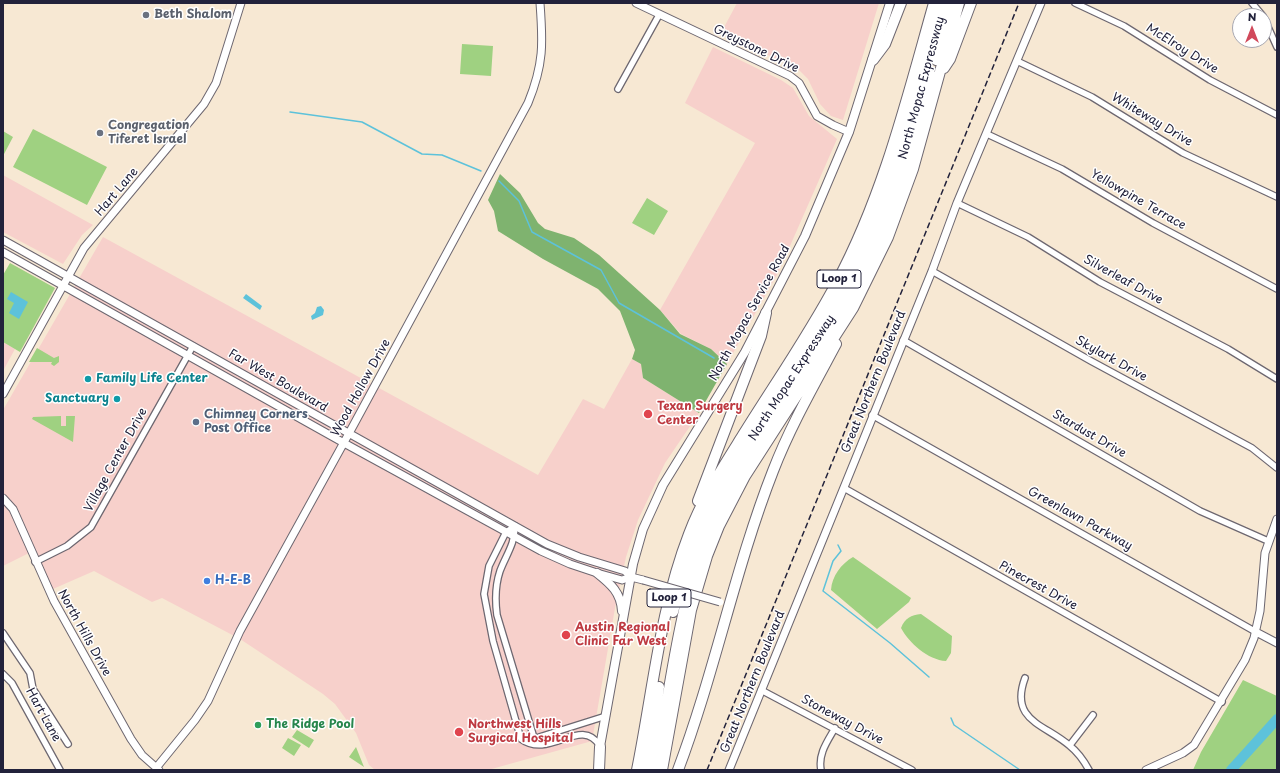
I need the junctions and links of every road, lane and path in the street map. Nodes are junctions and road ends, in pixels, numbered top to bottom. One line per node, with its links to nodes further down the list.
1 (241, 3): 28 (street, Hart Lane)
2 (540, 3): 39 (street, Wood Hollow Drive)
3 (636, 3): 13 (street, Greystone Drive)
4 (890, 3): 16 (main road, North Mopac Service Road)
5 (901, 3): 16 (highway)
6 (934, 3): 47 (highway, North Mopac Expressway / Loop 1)
7 (942, 3): 66 (highway)
8 (952, 3): 79 (highway)
9 (959, 3): 18 (highway, North Mopac Expressway / Loop 1)
10 (971, 3): 18 (highway)
11 (1041, 3): 17 (street, Great Northern Boulevard)
12 (1075, 3): 20 (street, McElroy Drive)
13 (659, 15): 19 (street); 21 (street, Greystone Drive)
14 (1272, 36): 15 (street)
15 (1277, 47)
16 (873, 60): 21 (main road, North Mopac Service Road)
17 (1017, 61): 22 (street, Great Northern Boulevard); 23 (street, Whiteway Drive)
18 (939, 74): 31 (highway, North Mopac Expressway / Loop 1)
19 (618, 89)
20 (1277, 115)
21 (849, 132): 32 (main road, North Mopac Service Road)
22 (987, 134): 24 (street, Great Northern Boulevard); 30 (street, Yellowpine Terrace)
23 (1277, 197)
24 (957, 203): 27 (street, Great Northern Boulevard); 36 (street, Silverleaf Drive)
25 (3, 240): 28 (street, Far West Boulevard)
26 (3, 252): 29 (street, Far West Boulevard)
27 (932, 271): 33 (street, Great Northern Boulevard); 41 (street, Skylark Drive)
28 (68, 276): 29 (street, Hart Lane); 34 (street, Far West Boulevard)
29 (63, 285): 35 (street, Far West Boulevard); 37 (street, Hart Lane)
30 (1277, 289)
31 (853, 308): 53 (highway); 80 (highway, North Mopac Expressway / Loop 1)
32 (766, 314): 47 (highway); 52 (main road, North Mopac Service Road)
33 (903, 340): 38 (street, Great Northern Boulevard); 49 (street, Stardust Drive)
34 (193, 346): 35 (street, Village Center Drive); 39 (street, Far West Boulevard)
35 (188, 355): 40 (street, Far West Boulevard); 50 (street, Village Center Drive)
36 (1277, 379)
37 (3, 394)
38 (872, 414): 42 (street, Great Northern Boulevard); 55 (street, Greenlawn Parkway)
39 (349, 434): 40 (street, Wood Hollow Drive); 45 (street, Far West Boulevard)
40 (344, 443): 46 (street, Far West Boulevard); 73 (street, Wood Hollow Drive)
41 (1277, 468)
42 (844, 488): 62 (street, Great Northern Boulevard); 63 (street, Pinecrest Drive)
43 (3, 498): 50 (street, North Hills Drive)
44 (1277, 519): 49 (street)
45 (515, 526): 46 (street); 48 (street); 52 (street, Far West Boulevard)
46 (506, 532): 48 (street, Far West Boulevard); 58 (street)
47 (690, 532): 77 (highway, North Mopac Expressway / Loop 1)
48 (515, 537): 51 (street, Far West Boulevard); 57 (street)
49 (1268, 541): 55 (street)
50 (35, 562): 73 (street, North Hills Drive)
51 (598, 573): 52 (street, Far West Boulevard); 54 (main road)
52 (631, 576): 53 (street, Far West Boulevard, bridge); 54 (main road, North Mopac Service Road)
53 (725, 604): 81 (highway)
54 (623, 622): 65 (main road, North Mopac Service Road)
55 (1256, 632): 59 (street, Greenlawn Parkway); 63 (street)
56 (3, 633): 69 (street)
57 (503, 634): 58 (street); 68 (street)
58 (493, 641): 70 (street)
59 (1277, 643)
60 (3, 674): 74 (street, Hart Lane)
61 (1025, 678): 71 (street)
62 (761, 690): 67 (street, Stoneway Drive); 82 (street, Great Northern Boulevard)
63 (1222, 702): 86 (street)
64 (1093, 715): 71 (street)
65 (606, 716): 68 (street); 72 (main road, North Mopac Service Road)
66 (653, 726): 77 (highway); 78 (highway)
67 (835, 728): 83 (street); 84 (street, Stoneway Drive)
68 (534, 738): 70 (street)
69 (68, 744)
70 (529, 744): 72 (street)
71 (1070, 745): 85 (street)
72 (600, 747): 75 (main road, North Mopac Service Road); 76 (highway)
73 (158, 769)
74 (60, 770)
75 (594, 770)
76 (599, 770)
77 (638, 770)
78 (645, 770)
79 (654, 770)
80 (662, 770)
81 (678, 770)
82 (729, 770)
83 (820, 770)
84 (910, 770)
85 (1089, 770)
86 (1146, 770)

